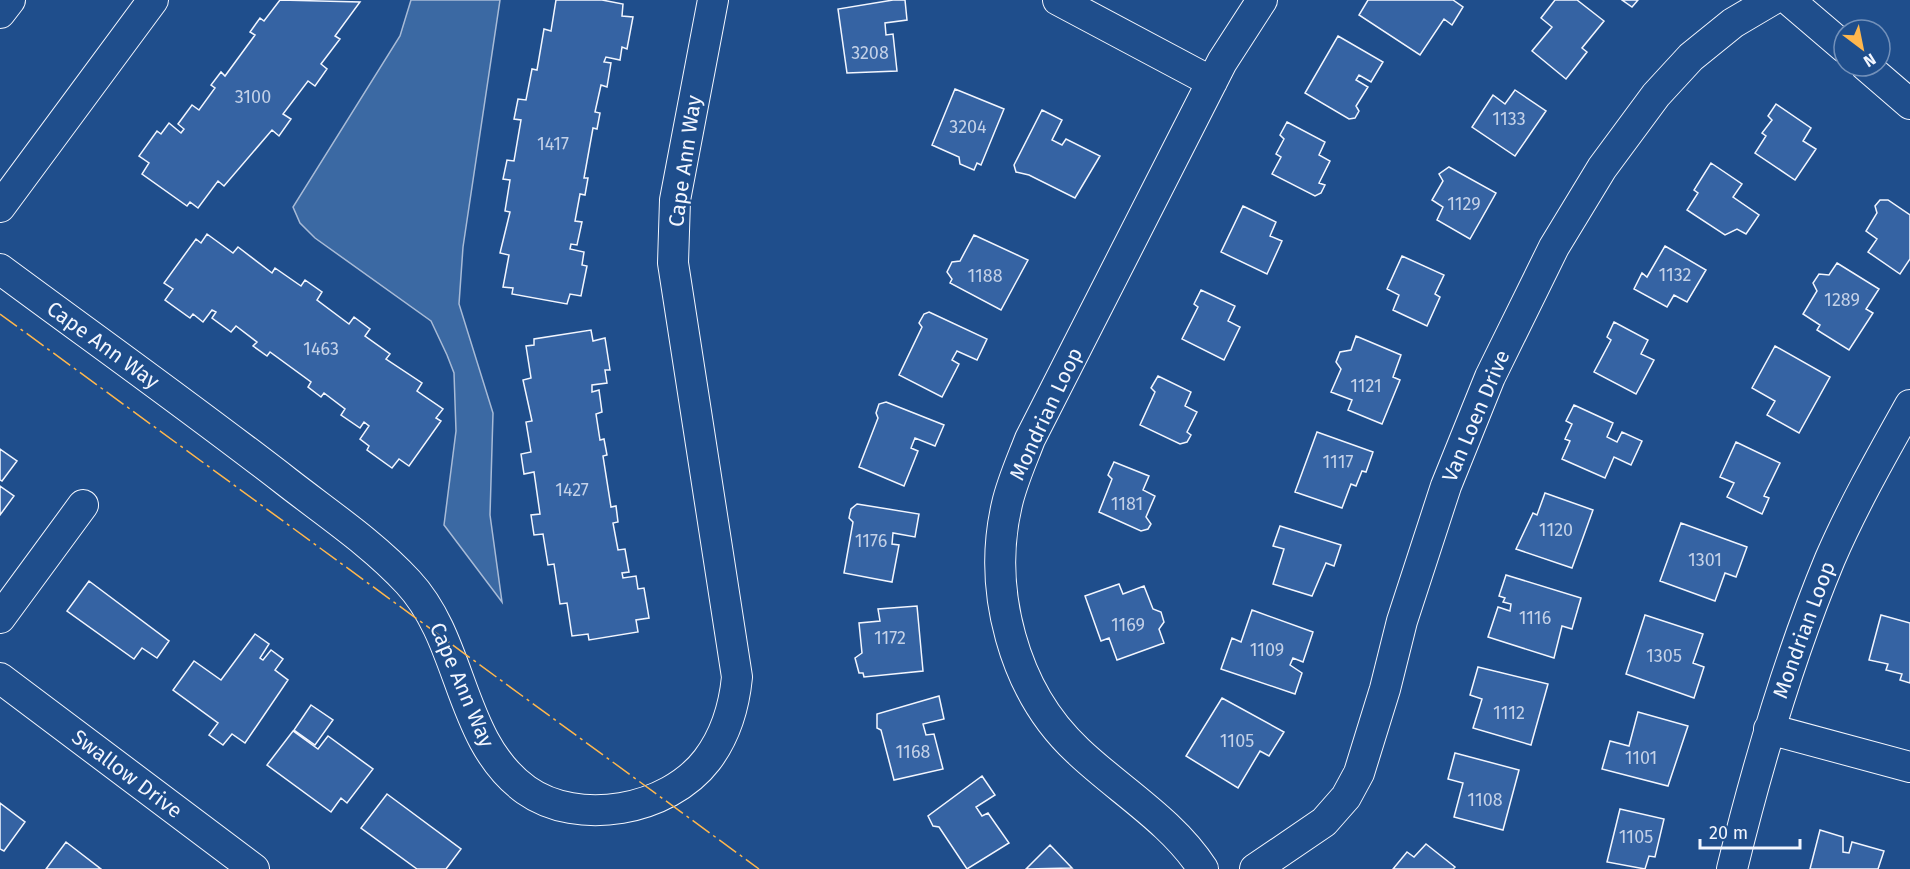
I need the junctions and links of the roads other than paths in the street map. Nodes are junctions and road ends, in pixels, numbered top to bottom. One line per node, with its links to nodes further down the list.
1 (10, 0): 8 (street)
2 (153, 0): 13 (street)
3 (713, 0): 14 (street, Cape Ann Way)
4 (1058, 0): 11 (street)
5 (1262, 0): 11 (street, Mondrian Loop)
6 (1772, 0): 23 (street, Van Loen Drive)
7 (1789, 0): 9 (street)
8 (0, 14)
9 (1832, 37)
10 (1880, 78): 12 (street)
11 (1212, 82): 22 (street, Mondrian Loop)
12 (1910, 104)
13 (0, 207)
14 (0, 269)
15 (1910, 405): 19 (street, Mondrian Loop)
16 (83, 505): 17 (street)
17 (0, 618)
18 (0, 678): 21 (street, Swallow Drive)
19 (1769, 729): 20 (street); 24 (street, Mondrian Loop)
20 (1910, 767)
21 (254, 869)
22 (1203, 869)
23 (1255, 869)
24 (1732, 869)

